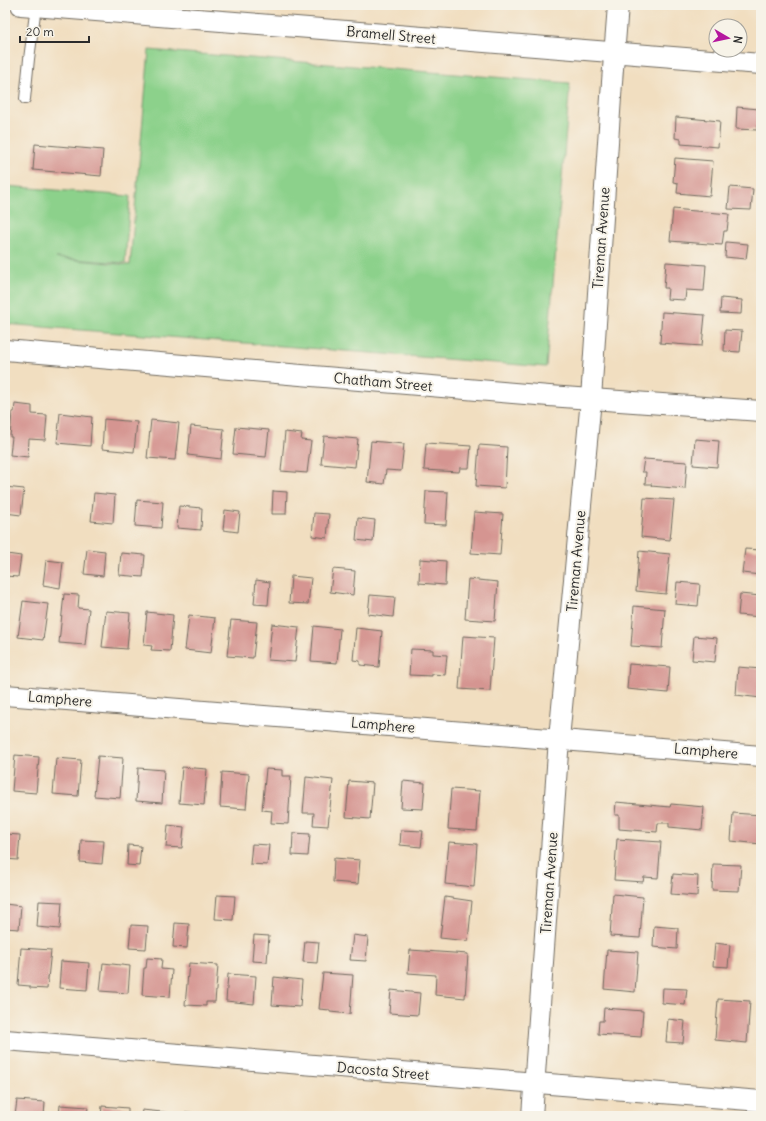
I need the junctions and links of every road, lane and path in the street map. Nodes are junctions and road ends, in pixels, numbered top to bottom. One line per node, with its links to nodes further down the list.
1 (618, 5): 3 (street, Tireman Avenue)
2 (28, 6): 3 (street, Bramell Street); 5 (lane)
3 (614, 53): 4 (street, Bramell Street); 7 (street, Tireman Avenue)
4 (761, 64)
5 (25, 99)
6 (5, 350): 7 (street, Chatham Street)
7 (591, 398): 8 (street, Chatham Street); 10 (street, Tireman Avenue)
8 (761, 411)
9 (5, 695): 10 (street, Lamphere)
10 (559, 739): 11 (street, Lamphere); 13 (street, Tireman Avenue)
11 (761, 756)
12 (5, 1040): 13 (street, Dacosta Street)
13 (535, 1083): 14 (street, Dacosta Street); 15 (street, Tireman Avenue)
14 (761, 1101)
15 (532, 1116)

